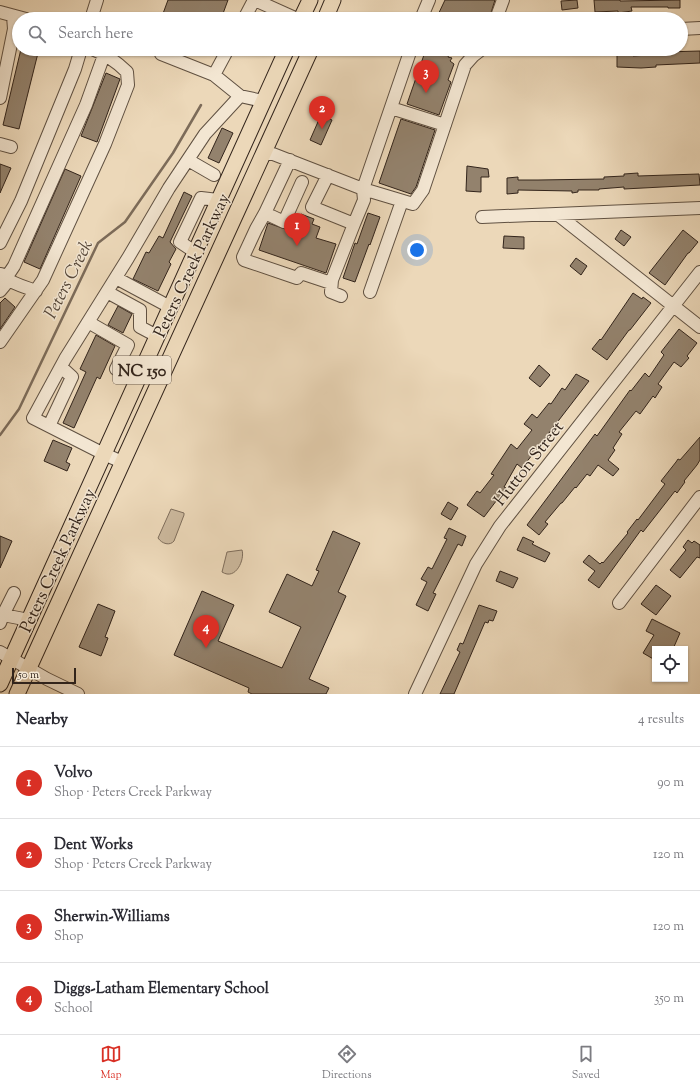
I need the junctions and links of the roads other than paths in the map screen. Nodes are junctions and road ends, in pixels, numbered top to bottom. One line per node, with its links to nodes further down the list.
1 (97, 0): 8 (street)
2 (254, 0): 9 (street); 10 (street)
3 (310, 0): 11 (main road)
4 (333, 0): 12 (main road)
5 (429, 0): 13 (street)
6 (503, 0): 14 (street)
7 (0, 12): 15 (street)
8 (93, 12)
9 (248, 12)
10 (281, 12)
11 (304, 12)
12 (328, 12)
13 (424, 12)
14 (499, 12)
15 (12, 16)
16 (700, 28): 17 (street)
17 (688, 29)
18 (12, 39): 30 (street)
19 (79, 56): 48 (street)
20 (104, 56): 52 (street)
21 (106, 56): 56 (street)
22 (166, 56): 28 (street)
23 (224, 56): 28 (street)
24 (284, 56): 31 (main road, Peters Creek Parkway / NC 150)
25 (308, 56): 35 (main road, Peters Creek Parkway / NC 150)
26 (409, 56): 32 (street)
27 (473, 56): 33 (street)
28 (214, 74): 29 (street)
29 (240, 96): 31 (street); 36 (street)
30 (0, 98)
31 (263, 101): 34 (main road, Peters Creek Parkway / NC 150)
32 (391, 108): 33 (street); 41 (street)
33 (445, 125): 42 (street)
34 (243, 145): 35 (main road); 49 (main road, Peters Creek Parkway / NC 150)
35 (263, 154): 37 (street); 50 (main road, Peters Creek Parkway / NC 150)
36 (188, 160): 38 (street); 53 (street)
37 (290, 160): 39 (street); 44 (street)
38 (214, 175)
39 (328, 175): 41 (street); 47 (street)
40 (302, 182): 44 (street)
41 (363, 189): 42 (street); 47 (street)
42 (402, 201): 58 (street)
43 (700, 208): 45 (street)
44 (265, 213): 54 (street)
45 (558, 214): 46 (street); 60 (street)
46 (482, 217)
47 (354, 224): 54 (street)
48 (0, 243)
49 (193, 256): 50 (main road); 61 (main road, Peters Creek Parkway / NC 150)
50 (211, 268): 70 (main road, Peters Creek Parkway / NC 150)
51 (700, 272): 60 (street, Hutton Street)
52 (2, 275): 55 (street); 56 (street)
53 (116, 278): 57 (street); 61 (street)
54 (332, 283): 59 (street)
55 (0, 291)
56 (36, 291): 65 (street)
57 (107, 292): 62 (street); 64 (street)
58 (370, 292)
59 (341, 296)
60 (674, 306): 63 (street); 83 (street, Hutton Street)
61 (170, 307): 64 (main road, Peters Creek Parkway / NC 150)
62 (88, 322): 66 (street); 67 (street)
63 (700, 327)
64 (157, 336): 67 (main road, Peters Creek Parkway / NC 150)
65 (0, 342)
66 (60, 367): 68 (street); 68 (street)
67 (138, 378): 69 (main road, Peters Creek Parkway / NC 150)
68 (50, 426): 69 (street)
69 (104, 454): 70 (street); 75 (main road, Peters Creek Parkway / NC 150)
70 (122, 462): 77 (main road, Peters Creek Parkway / NC 150)
71 (700, 497): 73 (street)
72 (14, 593): 74 (street)
73 (619, 603)
74 (1, 618): 75 (street)
75 (29, 620): 76 (main road, Peters Creek Parkway / NC 150)
76 (19, 642): 77 (main road); 78 (main road, Peters Creek Parkway / NC 150)
77 (37, 649): 79 (main road, Peters Creek Parkway / NC 150)
78 (6, 656): 79 (street); 80 (main road, Peters Creek Parkway / NC 150)
79 (28, 669): 81 (main road, Peters Creek Parkway / NC 150); 82 (street)
80 (0, 684)
81 (17, 694)
82 (78, 694)
83 (415, 694)

